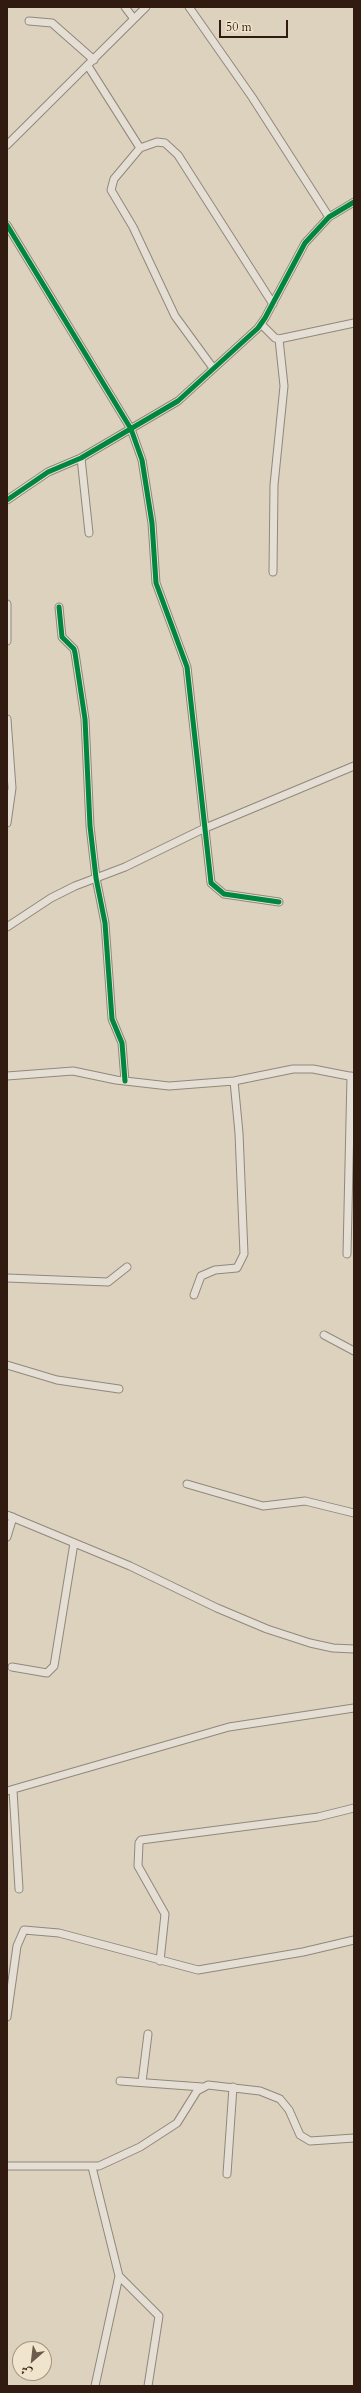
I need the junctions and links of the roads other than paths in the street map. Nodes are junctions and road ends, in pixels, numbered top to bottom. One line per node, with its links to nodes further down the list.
1 (125, 7): 4 (street)
2 (146, 7): 4 (street)
3 (189, 7): 11 (street)
4 (134, 19): 6 (street)
5 (29, 21): 6 (street)
6 (94, 60): 7 (street)
7 (88, 66): 8 (street); 9 (street)
8 (7, 144)
9 (140, 148): 13 (street); 17 (street)
10 (354, 202): 11 (street)
11 (329, 217): 13 (street)
12 (7, 225): 18 (street)
13 (273, 304): 15 (street)
14 (354, 323): 16 (street)
15 (261, 324): 16 (street); 17 (street)
16 (279, 339): 22 (street)
17 (213, 368): 18 (street)
18 (132, 429): 19 (street); 29 (street)
19 (82, 458): 20 (street); 21 (street)
20 (7, 500)
21 (89, 533)
22 (273, 572)
23 (7, 604): 25 (street)
24 (59, 607): 30 (street)
25 (7, 641)
26 (7, 719): 28 (street)
27 (354, 766): 29 (street)
28 (7, 823)
29 (207, 827): 30 (street); 31 (street)
30 (96, 878): 32 (street); 35 (street)
31 (279, 902)
32 (7, 927)
33 (7, 1076): 35 (street)
34 (352, 1077): 36 (street); 37 (street)
35 (125, 1081): 36 (street)
36 (234, 1081): 40 (street)
37 (347, 1254)
38 (127, 1267): 39 (street)
39 (7, 1278)
40 (194, 1295)
41 (324, 1335): 42 (street)
42 (354, 1350)
43 (7, 1365): 44 (street)
44 (119, 1389)
45 (187, 1484): 46 (street)
46 (354, 1513)
47 (10, 1516): 48 (street); 49 (street)
48 (7, 1537)
49 (74, 1543): 50 (street); 51 (street)
50 (354, 1649)
51 (12, 1667)
52 (354, 1708): 53 (street)
53 (10, 1790): 55 (street)
54 (354, 1808): 57 (street)
55 (19, 1889)
56 (354, 1940): 57 (street)
57 (160, 1961): 58 (street)
58 (7, 2017)
59 (148, 2034): 61 (street)
60 (120, 2081): 61 (street)
61 (142, 2082): 62 (street)
62 (202, 2087): 63 (street); 66 (street)
63 (233, 2087): 64 (street); 67 (street)
64 (354, 2138)
65 (7, 2166): 66 (street)
66 (92, 2167): 68 (street)
67 (227, 2174)
68 (119, 2276): 69 (street); 70 (street)
69 (95, 2386)
70 (148, 2386)

